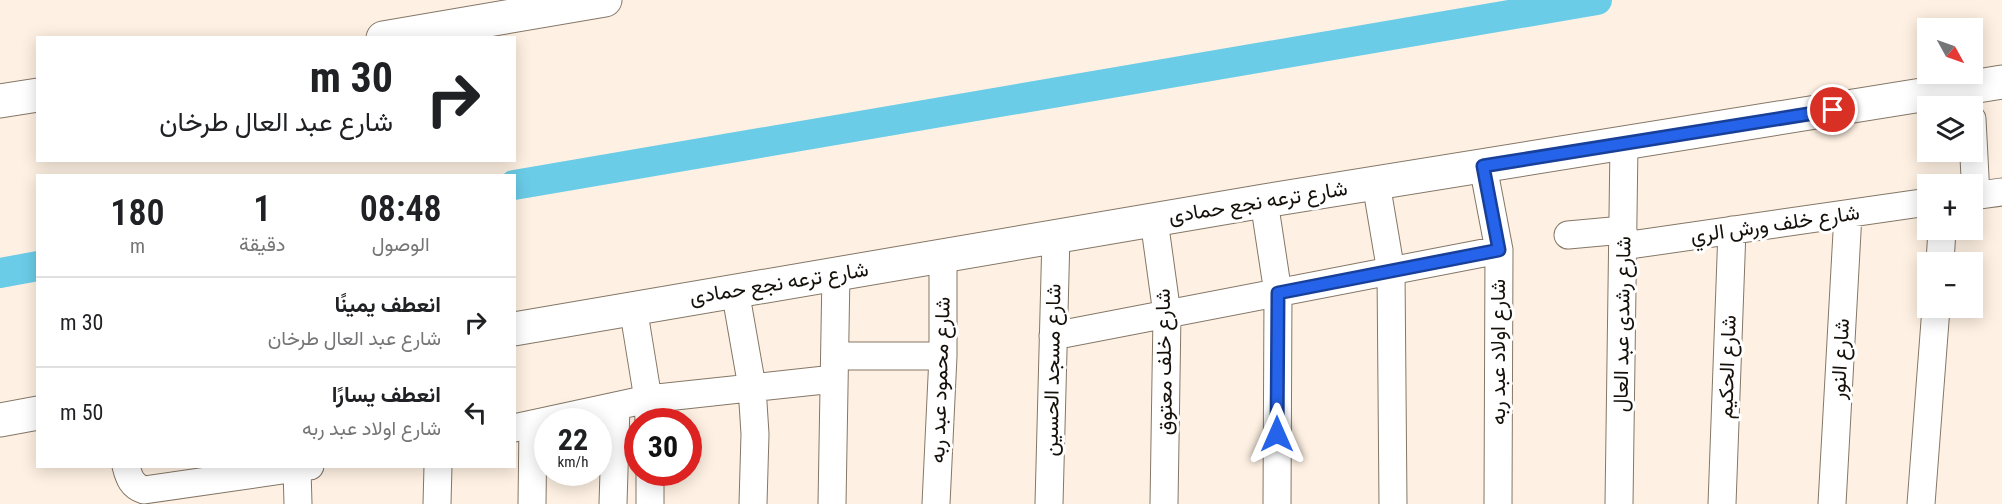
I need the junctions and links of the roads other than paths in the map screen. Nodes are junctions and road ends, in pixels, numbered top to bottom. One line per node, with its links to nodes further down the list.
1 (604, 0): 2 (street)
2 (395, 36)
3 (36, 95): 4 (street)
4 (0, 101)
5 (1917, 107): 6 (street, شارع ترعه نجع حمادى)
6 (1624, 144): 7 (street, شارع ترعه نجع حمادى); 18 (street, شارع رشدى عبد العال)
7 (1483, 166): 8 (street, شارع ترعه نجع حمادى); 19 (street, شارع اولاد عبد ربه)
8 (1376, 183): 11 (street, شارع ترعه نجع حمادى); 21 (street)
9 (2002, 192): 10 (street)
10 (1983, 195)
11 (1264, 201): 14 (street, شارع ترعه نجع حمادى); 24 (street)
12 (1917, 204): 13 (street, شارع خلف ورش الري)
13 (1848, 214): 15 (street, شارع خلف ورش الري); 59 (street, شارع النور)
14 (1154, 220): 17 (street, شارع ترعه نجع حمادى); 26 (street, شارع خلف معتوق)
15 (1732, 230): 18 (street, شارع خلف ورش الري); 58 (street, شارع الحكيم)
16 (1568, 235): 18 (street, شارع خلف ورش الري)
17 (1056, 236): 20 (street, شارع ترعه نجع حمادى); 29 (street, شارع مسجد الحسين)
18 (1623, 238): 57 (street, شارع رشدى عبد العال)
19 (1499, 250): 21 (street); 56 (street, شارع اولاد عبد ربه)
20 (943, 257): 22 (street, شارع ترعه نجع حمادى); 30 (street, شارع محمود عبد ربه)
21 (1391, 272): 24 (street); 55 (street)
22 (836, 273): 23 (street, شارع ترعه نجع حمادى); 31 (street)
23 (735, 290): 25 (street, شارع ترعه نجع حمادى); 32 (street)
24 (1278, 293): 26 (street); 54 (street)
25 (633, 307): 28 (street, شارع ترعه نجع حمادى); 35 (street)
26 (1167, 314): 29 (street); 53 (street, شارع خلف معتوق)
27 (1935, 318): 60 (street)
28 (516, 329)
29 (1053, 336): 52 (street, شارع مسجد الحسين)
30 (943, 356): 31 (street); 51 (street, شارع محمود عبد ربه)
31 (835, 367): 32 (street); 50 (street)
32 (752, 387): 36 (street); 49 (street)
33 (616, 406): 34 (street); 39 (street); 47 (street)
34 (632, 408)
35 (649, 408)
36 (658, 408)
37 (36, 413): 38 (street)
38 (0, 420)
39 (524, 426): 46 (street)
40 (127, 468): 41 (street)
41 (303, 468): 44 (street)
42 (438, 468): 45 (street)
43 (650, 486): 48 (street)
44 (298, 504)
45 (436, 504)
46 (532, 504)
47 (613, 504)
48 (650, 504)
49 (753, 504)
50 (832, 504)
51 (936, 504)
52 (1049, 504)
53 (1164, 504)
54 (1277, 504)
55 (1393, 504)
56 (1498, 504)
57 (1620, 504)
58 (1722, 504)
59 (1832, 504)
60 (1921, 504)

